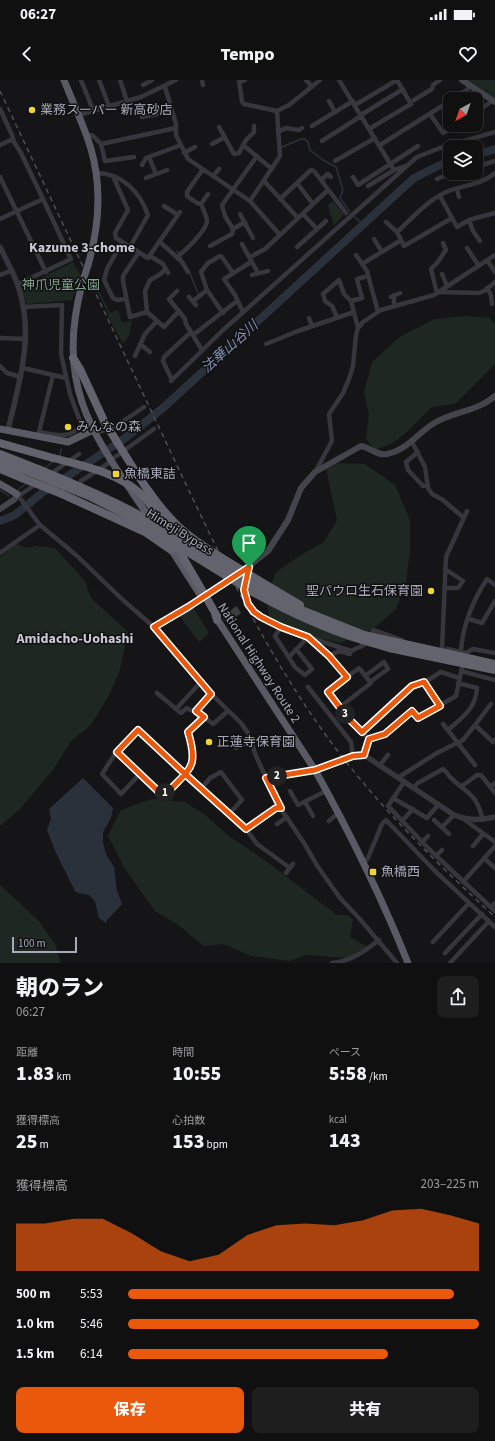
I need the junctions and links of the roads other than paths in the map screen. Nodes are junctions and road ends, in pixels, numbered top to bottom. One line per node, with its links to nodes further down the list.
1 (64, 80): 34 (highway, National Highway Route 2)
2 (81, 80): 29 (street)
3 (99, 80): 25 (street)
4 (120, 80): 21 (street)
5 (152, 80): 14 (street)
6 (245, 80): 13 (street)
7 (306, 80): 17 (street)
8 (320, 80): 17 (street)
9 (339, 80): 24 (street)
10 (440, 80): 20 (street)
11 (462, 80): 15 (main road)
12 (174, 81): 16 (street)
13 (239, 81): 31 (street)
14 (143, 85)
15 (470, 85): 19 (street); 23 (main road)
16 (165, 87): 21 (street); 30 (street)
17 (312, 87): 31 (street)
18 (403, 89): 24 (street); 35 (street); 42 (street)
19 (464, 92)
20 (414, 100)
21 (127, 101): 25 (street)
22 (329, 101): 32 (street)
23 (493, 101): 27 (street)
24 (354, 103): 32 (street); 35 (street)
25 (109, 106): 29 (street)
26 (443, 106): 33 (street)
27 (483, 107)
28 (0, 109): 47 (street)
29 (93, 110): 34 (street)
30 (172, 111): 36 (street); 40 (street)
31 (277, 111): 43 (street)
32 (335, 112): 38 (street)
33 (430, 114): 44 (street); 56 (street)
34 (79, 115): 46 (highway, National Highway Route 2)
35 (361, 115): 42 (street); 50 (street)
36 (142, 117)
37 (254, 126): 55 (street)
38 (312, 126)
39 (218, 127): 48 (street)
40 (176, 128): 51 (street); 54 (street)
41 (302, 128): 43 (street)
42 (369, 129): 49 (street)
43 (278, 132): 71 (street)
44 (445, 132)
45 (495, 132): 68 (street)
46 (87, 136): 51 (street); 74 (highway, National Highway Route 2)
47 (13, 138): 53 (street); 95 (street)
48 (225, 138): 52 (street); 55 (street)
49 (375, 138): 56 (street); 63 (street)
50 (322, 141)
51 (101, 144): 60 (street)
52 (212, 144)
53 (0, 145)
54 (181, 145): 59 (street); 62 (street)
55 (243, 145): 61 (street)
56 (380, 145): 65 (street)
57 (418, 146): 65 (street)
58 (195, 147): 59 (street)
59 (184, 153): 69 (street)
60 (134, 156)
61 (257, 156): 71 (street); 90 (street)
62 (149, 157): 66 (street); 76 (street)
63 (335, 161)
64 (495, 162): 67 (street)
65 (391, 163): 73 (street); 81 (street)
66 (142, 165)
67 (483, 165)
68 (406, 166): 73 (street); 169 (street)
69 (203, 169): 78 (street); 98 (street)
70 (219, 169): 78 (street)
71 (272, 169): 85 (street)
72 (167, 170): 76 (street)
73 (394, 170): 88 (street)
74 (96, 173): 77 (street); 186 (highway, National Highway Route 2, bridge)
75 (495, 173): 89 (street)
76 (156, 174): 83 (street)
77 (113, 176): 121 (street); 128 (street)
78 (213, 176): 90 (street)
79 (0, 177): 102 (street)
80 (331, 177): 86 (street)
81 (353, 177)
82 (443, 177): 84 (street)
83 (146, 178)
84 (437, 179)
85 (264, 180): 96 (street); 97 (street)
86 (320, 180): 87 (street); 91 (street)
87 (297, 183): 96 (street); 99 (street)
88 (368, 186)
89 (457, 189): 93 (street); 94 (street)
90 (233, 190): 97 (street); 114 (street)
91 (328, 190): 99 (street); 103 (street)
92 (208, 194): 98 (street)
93 (440, 196): 108 (street); 116 (street)
94 (459, 197)
95 (43, 199): 102 (street); 143 (street)
96 (280, 199): 107 (street)
97 (250, 201): 117 (street)
98 (201, 204): 136 (street)
99 (313, 204): 106 (street)
100 (164, 206): 122 (street)
101 (492, 208): 104 (street)
102 (16, 211): 109 (street); 143 (street)
103 (346, 213)
104 (494, 213): 110 (street)
105 (240, 214): 112 (street)
106 (303, 214): 107 (street); 115 (street)
107 (298, 218): 117 (street)
108 (452, 218): 110 (street); 116 (street)
109 (0, 219)
110 (469, 220): 120 (street)
111 (326, 221): 115 (street)
112 (244, 222): 114 (street); 118 (street)
113 (386, 222): 116 (street)
114 (233, 229): 126 (street)
115 (317, 229): 129 (street)
116 (397, 232)
117 (280, 235): 137 (street)
118 (253, 238)
119 (374, 239): 132 (street)
120 (480, 241)
121 (122, 242): 128 (street); 160 (street)
122 (160, 242): 135 (street); 136 (street)
123 (398, 242): 132 (street)
124 (443, 243): 158 (street)
125 (242, 244): 137 (street)
126 (210, 246)
127 (0, 247): 141 (street)
128 (130, 247): 131 (street)
129 (297, 247)
130 (467, 248): 140 (street)
131 (139, 252): 135 (street); 160 (street)
132 (382, 252): 139 (street)
133 (356, 255): 139 (street)
134 (495, 255): 138 (street)
135 (150, 256): 168 (street)
136 (176, 257): 144 (street)
137 (251, 260): 146 (street); 147 (street)
138 (487, 260): 140 (street); 145 (street)
139 (362, 264): 151 (street)
140 (479, 266): 154 (street)
141 (11, 271): 150 (street); 153 (street)
142 (268, 271): 147 (street)
143 (46, 272): 153 (street)
144 (188, 272)
145 (495, 272)
146 (232, 273): 156 (street); 162 (street)
147 (258, 273): 149 (street)
148 (442, 274): 154 (street)
149 (252, 275)
150 (0, 276)
151 (368, 276): 163 (street); 171 (street)
152 (495, 282): 155 (street)
153 (18, 284): 166 (street)
154 (447, 286): 158 (street)
155 (487, 288): 158 (street); 164 (street)
156 (207, 290): 161 (street); 172 (street)
157 (177, 291): 167 (street)
158 (438, 292): 165 (street)
159 (400, 293): 165 (street)
160 (126, 299): 168 (street)
161 (193, 301)
162 (237, 301): 169 (street); 172 (street)
163 (351, 301): 170 (street); 173 (street)
164 (492, 304)
165 (394, 306): 171 (street)
166 (24, 307): 180 (street); 191 (street)
167 (179, 311): 175 (street); 178 (street)
168 (147, 312): 175 (street)
169 (243, 312): 183 (street)
170 (354, 312): 173 (street); 177 (street)
171 (378, 312): 177 (street)
172 (223, 313): 178 (street)
173 (337, 317): 176 (street)
174 (309, 318): 176 (street)
175 (157, 321): 181 (street)
176 (312, 326): 182 (street)
177 (358, 328): 207 (street)
178 (192, 334): 183 (street); 183 (street)
179 (0, 338): 180 (street)
180 (26, 339): 188 (street)
181 (140, 344): 184 (street); 185 (street)
182 (266, 344)
183 (202, 350)
184 (150, 352)
185 (135, 356)
186 (73, 358): 197 (highway, National Highway Route 2); 220 (highway, bridge)
187 (0, 366): 190 (street)
188 (23, 368): 189 (street); 190 (street)
189 (52, 375): 191 (street); 191 (street)
190 (21, 377): 196 (street)
191 (66, 378)
192 (495, 396): 198 (main road)
193 (144, 407): 197 (street)
194 (0, 429): 196 (highway)
195 (154, 429): 204 (street)
196 (8, 430): 197 (highway)
197 (94, 433): 204 (highway, National Highway Route 2)
198 (412, 442): 200 (street); 207 (main road)
199 (0, 444): 223 (highway, bridge)
200 (418, 452): 210 (street); 210 (street)
201 (0, 454): 206 (highway)
202 (79, 454): 211 (street)
203 (0, 461): 206 (highway)
204 (112, 461): 208 (street); 216 (highway, National Highway Route 2)
205 (0, 469): 216 (highway, bridge)
206 (35, 471): 220 (highway, Himeji Bypass, bridge)
207 (314, 472): 218 (main road)
208 (81, 481)
209 (0, 484): 211 (highway)
210 (428, 485): 214 (street)
211 (19, 496): 212 (main road); 215 (street)
212 (0, 509)
213 (467, 511): 214 (street)
214 (464, 518): 219 (street)
215 (40, 525): 217 (street); 227 (street)
216 (171, 550): 223 (highway, National Highway Route 2)
217 (0, 553)
218 (249, 567): 223 (main road); 228 (street)
219 (445, 569): 222 (street); 222 (street)
220 (254, 585): 237 (highway, Himeji Bypass, bridge)
221 (495, 585): 225 (street)
222 (444, 588): 231 (street)
223 (203, 596): 226 (highway); 227 (street)
224 (495, 601): 225 (street)
225 (469, 619): 232 (street)
226 (217, 620): 274 (highway, National Highway Route 2)
227 (154, 627): 247 (street)
228 (281, 627): 229 (street); 236 (street)
229 (308, 637): 230 (street); 231 (street); 235 (street)
230 (296, 649): 236 (street); 236 (street)
231 (442, 649): 232 (street)
232 (463, 653): 233 (street); 240 (street)
233 (495, 653)
234 (350, 654): 235 (street)
235 (329, 656): 242 (street)
236 (288, 657)
237 (472, 662): 238 (highway, Himeji Bypass); 239 (highway, Himeji Bypass)
238 (495, 664)
239 (495, 670)
240 (461, 671): 243 (street); 244 (street)
241 (365, 676): 242 (street); 245 (street); 245 (street)
242 (347, 677): 254 (street)
243 (459, 678): 246 (street); 248 (street)
244 (495, 680)
245 (370, 682): 254 (street)
246 (424, 682): 253 (street); 262 (street)
247 (200, 683): 251 (street); 255 (street)
248 (458, 683): 253 (street); 261 (street)
249 (308, 689): 271 (street)
250 (157, 693): 255 (street)
251 (211, 694): 256 (street); 257 (street)
252 (490, 704): 260 (street)
253 (440, 706): 263 (street)
254 (340, 707): 262 (street)
255 (176, 709): 256 (street)
256 (196, 711): 258 (street)
257 (228, 711): 258 (street); 264 (street)
258 (204, 717): 276 (street)
259 (443, 724): 261 (street)
260 (474, 725): 265 (street); 266 (street)
261 (448, 730): 265 (street)
262 (362, 732): 263 (street)
263 (369, 739): 269 (street)
264 (251, 741): 267 (street); 278 (street)
265 (458, 742): 273 (street); 277 (street)
266 (494, 742)
267 (236, 748)
268 (117, 752): 275 (street); 275 (street); 276 (street)
269 (364, 755): 271 (street); 272 (street)
270 (388, 755): 272 (street)
271 (353, 756): 274 (street)
272 (380, 765): 277 (street)
273 (475, 765)
274 (315, 770): 278 (street); 286 (highway, National Highway Route 2)
275 (140, 774): 276 (street)
276 (185, 774): 284 (street)
277 (399, 777): 279 (street)
278 (266, 778): 291 (street)
279 (404, 782): 283 (street); 288 (street)
280 (495, 783): 282 (street)
281 (462, 786): 282 (street); 283 (street); 301 (street)
282 (490, 787): 287 (street)
283 (413, 788): 290 (street)
284 (201, 789): 294 (street); 294 (street)
285 (290, 791): 289 (street)
286 (326, 791): 289 (street); 293 (highway, National Highway Route 2)
287 (495, 793)
288 (393, 798): 292 (street); 303 (street)
289 (305, 802): 296 (street)
290 (438, 805): 292 (street); 295 (street)
291 (281, 808): 297 (street); 306 (street)
292 (413, 809): 303 (street)
293 (338, 813): 302 (street); 317 (highway, National Highway Route 2)
294 (229, 814): 306 (street)
295 (454, 815): 300 (street); 305 (street)
296 (313, 816)
297 (287, 817): 304 (street); 327 (street)
298 (495, 817): 301 (street)
299 (434, 820): 305 (street)
300 (465, 820): 301 (street); 308 (street)
301 (483, 820)
302 (329, 821)
303 (402, 821): 310 (street)
304 (277, 824)
305 (442, 827): 307 (street)
306 (246, 829): 319 (street)
307 (449, 834)
308 (484, 834): 311 (street); 312 (street)
309 (428, 836): 310 (street)
310 (422, 842): 315 (street)
311 (495, 842)
312 (473, 846)
313 (495, 846): 316 (street)
314 (442, 850): 315 (street)
315 (436, 856): 320 (street)
316 (484, 858): 318 (street); 320 (street)
317 (364, 862): 321 (street); 332 (highway, National Highway Route 2)
318 (495, 868)
319 (286, 873)
320 (463, 882): 323 (street)
321 (469, 903): 324 (street); 328 (street)
322 (495, 903): 323 (street)
323 (493, 909)
324 (482, 914): 325 (street); 329 (street)
325 (489, 921): 326 (street); 333 (street)
326 (495, 927)
327 (379, 940): 330 (street); 331 (street)
328 (433, 942)
329 (445, 953)
330 (332, 963)
331 (396, 963)
332 (408, 963)
333 (450, 963)

